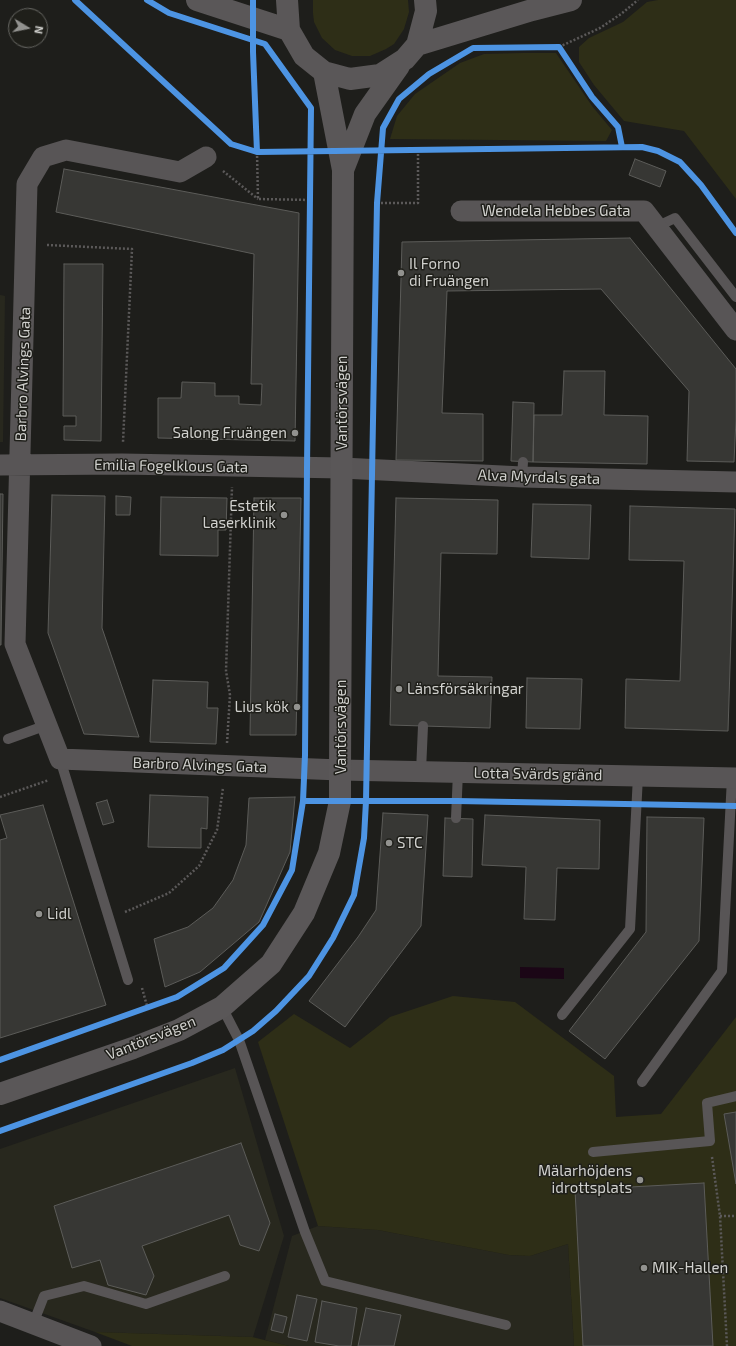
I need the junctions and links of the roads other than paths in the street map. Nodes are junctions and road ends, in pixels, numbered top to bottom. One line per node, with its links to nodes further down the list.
1 (197, 0): 5 (street)
2 (287, 0): 5 (street)
3 (424, 0): 6 (street)
4 (571, 0): 6 (street)
5 (289, 30): 7 (street)
6 (411, 52): 7 (street); 9 (street, Vantörsvägen)
7 (324, 72): 9 (street, Vantörsvägen)
8 (206, 157): 14 (street, Barbro Alvings Gata)
9 (343, 170): 15 (street, Vantörsvägen)
10 (461, 211): 11 (street, Wendela Hebbes Gata)
11 (656, 227): 12 (lane); 13 (street, Wendela Hebbes Gata)
12 (736, 297)
13 (736, 330)
14 (10, 465): 15 (street, Emilia Fogelklous Gata); 17 (street, Barbro Alvings Gata)
15 (342, 468): 16 (street, Alva Myrdals gata); 21 (street, Vantörsvägen)
16 (736, 482)
17 (47, 725): 19 (lane); 20 (street, Barbro Alvings Gata)
18 (424, 726): 22 (lane)
19 (8, 739)
20 (60, 759): 21 (street, Barbro Alvings Gata); 27 (lane, Barbro Alvings Gata)
21 (340, 770): 22 (street, Lotta Svärds gränd); 28 (street, Vantörsvägen)
22 (421, 772): 23 (street, Lotta Svärds gränd)
23 (458, 772): 24 (street, Lotta Svärds gränd); 26 (lane)
24 (638, 776): 25 (street, Lotta Svärds gränd); 29 (lane)
25 (734, 778): 30 (lane)
26 (456, 818)
27 (128, 980)
28 (222, 1006): 31 (street, Vantörsvägen); 37 (lane)
29 (562, 1015)
30 (642, 1082)
31 (0, 1094)
32 (736, 1096): 33 (lane)
33 (593, 1152)
34 (225, 1276): 36 (lane)
35 (0, 1311): 36 (street)
36 (33, 1324): 38 (street)
37 (506, 1325)
38 (91, 1346)

